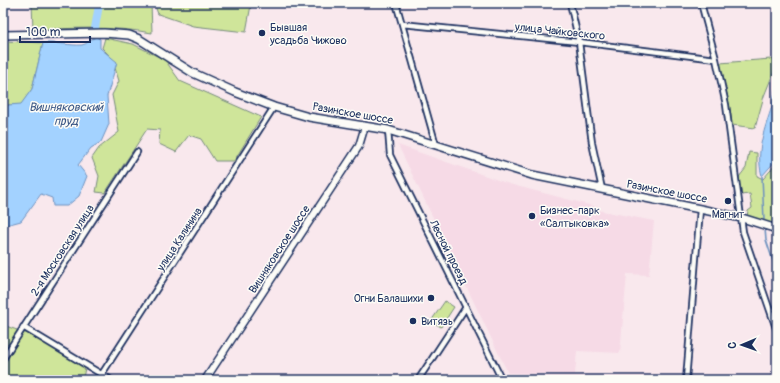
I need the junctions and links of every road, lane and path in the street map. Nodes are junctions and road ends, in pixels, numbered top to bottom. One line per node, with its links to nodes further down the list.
1 (396, 3): 4 (street)
2 (570, 3): 6 (street)
3 (701, 3): 7 (street)
4 (402, 24): 6 (street, улица Чайковского); 11 (street)
5 (3, 35): 8 (main road, Разинское шоссе)
6 (579, 42): 7 (street, улица Чайковского); 13 (street)
7 (716, 59): 15 (street)
8 (274, 107): 9 (main road, Разинское шоссе); 21 (street, улица Калинина)
9 (365, 126): 10 (main road, Разинское шоссе); 24 (street, Вишняковское шоссе)
10 (388, 130): 11 (main road, Разинское шоссе); 17 (street, Лесной проезд)
11 (436, 145): 13 (main road, Разинское шоссе)
12 (137, 152): 18 (street, 2-я Московская улица)
13 (602, 189): 14 (main road, Разинское шоссе)
14 (700, 208): 15 (main road, Разинское шоссе); 27 (street)
15 (742, 218): 16 (main road, Разинское шоссе); 19 (street)
16 (777, 229)
17 (466, 307): 25 (street); 26 (street, Лесной проезд)
18 (23, 327): 20 (street, 2-я Московская улица); 21 (street)
19 (777, 331)
20 (3, 358)
21 (101, 374): 22 (street, улица Калинина); 23 (street)
22 (98, 380)
23 (111, 380)
24 (206, 380)
25 (418, 380)
26 (502, 380)
27 (686, 380)

